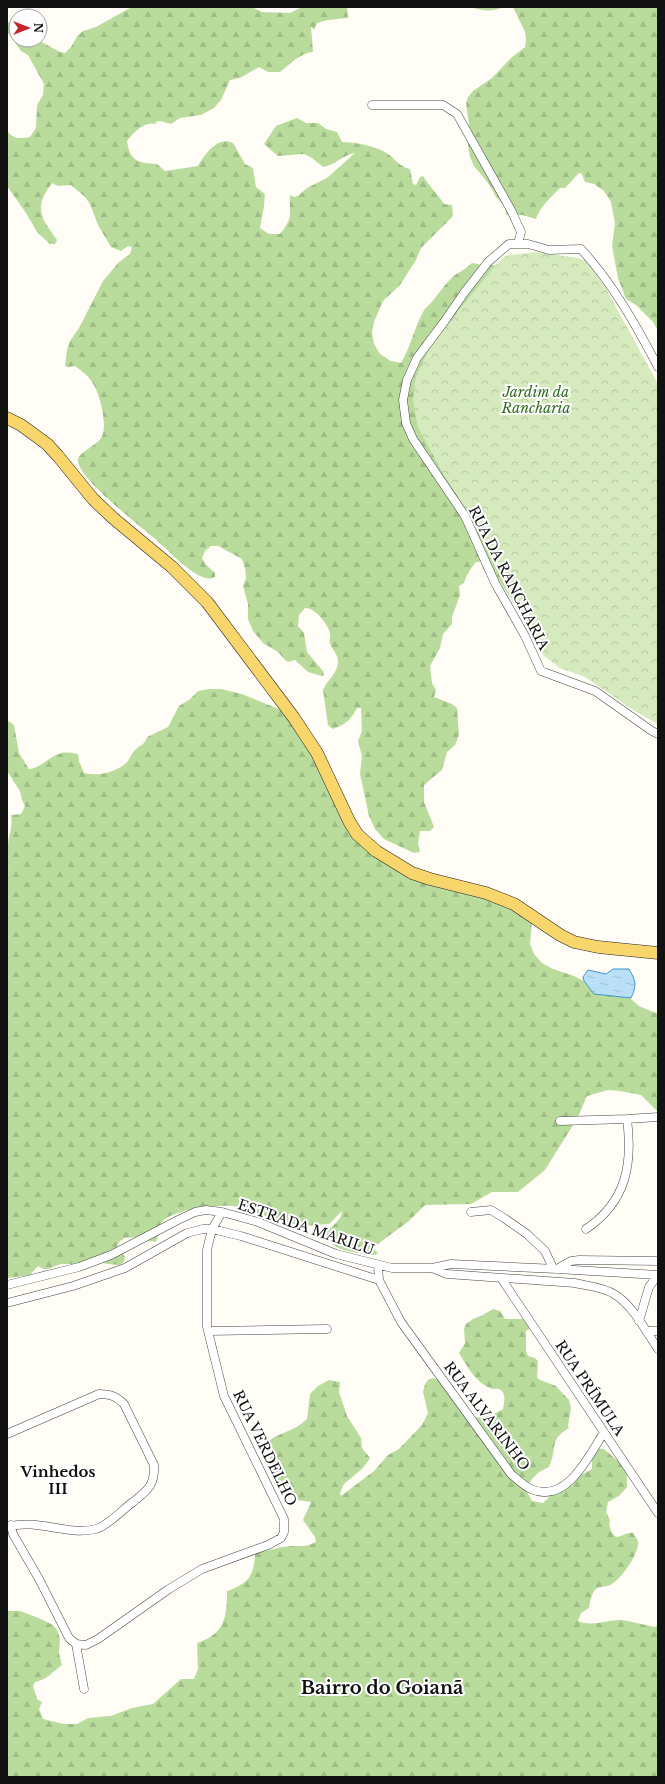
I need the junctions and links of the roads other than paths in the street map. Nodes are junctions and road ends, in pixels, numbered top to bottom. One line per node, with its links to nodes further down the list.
1 (372, 105): 2 (street)
2 (518, 244): 3 (street); 5 (street, RUA DA RANCHARIA)
3 (658, 367)
4 (7, 418): 6 (main road)
5 (658, 734)
6 (658, 953)
7 (658, 1117): 8 (street)
8 (628, 1119): 9 (street); 13 (street)
9 (560, 1121)
10 (222, 1212): 12 (street, RUA VERDELHO); 15 (street, ESTRADA MARILU); 21 (street, ESTRADA MARILU)
11 (471, 1212): 17 (street)
12 (212, 1229): 20 (street); 22 (street); 25 (street, RUA VERDELHO)
13 (586, 1229)
14 (658, 1261): 17 (street)
15 (378, 1266): 16 (street, ESTRADA MARILU); 20 (street, RUA ALVARINHO)
16 (432, 1268): 17 (street, ESTRADA MARILU); 19 (street)
17 (555, 1268): 18 (street, ESTRADA MARILU)
18 (658, 1275): 23 (street)
19 (501, 1278): 23 (street); 29 (street, RUA PRÍMULA)
20 (379, 1280): 29 (street, RUA ALVARINHO)
21 (7, 1285)
22 (7, 1304)
23 (639, 1321): 26 (street)
24 (327, 1329): 25 (street)
25 (208, 1331): 33 (street, RUA VERDELHO)
26 (646, 1331): 27 (street); 28 (street)
27 (658, 1331)
28 (658, 1349)
29 (604, 1432): 31 (street, RUA PRÍMULA)
30 (7, 1434): 32 (street)
31 (658, 1513)
32 (9, 1526): 33 (street)
33 (76, 1644): 34 (street)
34 (84, 1689)

